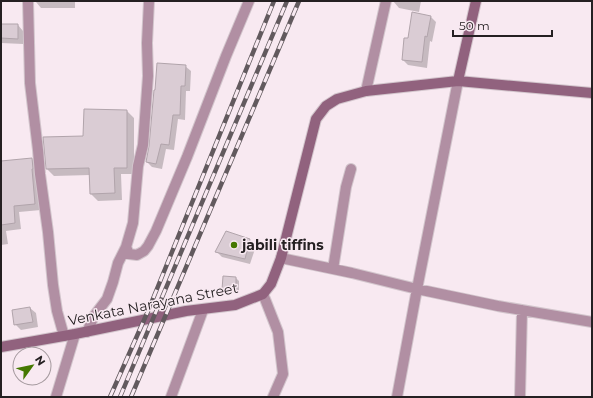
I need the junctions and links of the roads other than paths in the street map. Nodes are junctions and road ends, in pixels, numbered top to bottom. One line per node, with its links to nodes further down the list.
1 (28, 1): 20 (street)
2 (149, 1): 10 (street)
3 (249, 1): 10 (street)
4 (386, 1): 7 (street)
5 (476, 1): 6 (street)
6 (458, 81): 7 (street); 8 (street); 13 (street)
7 (366, 91): 11 (street)
8 (592, 93)
9 (351, 169): 12 (street)
10 (126, 247): 18 (street)
11 (281, 258): 12 (street); 14 (street)
12 (333, 269): 13 (street)
13 (417, 289): 16 (street); 25 (street)
14 (263, 294): 15 (street, Venkata Narayana Street); 24 (street)
15 (203, 310): 18 (street, Venkata Narayana Street); 23 (street)
16 (522, 310): 17 (street); 26 (street)
17 (592, 322)
18 (88, 332): 19 (street, Venkata Narayana Street)
19 (75, 334): 20 (street, Venkata Narayana Street); 22 (street)
20 (64, 336): 21 (street, Venkata Narayana Street)
21 (1, 348)
22 (56, 397)
23 (171, 397)
24 (273, 397)
25 (398, 397)
26 (520, 397)

